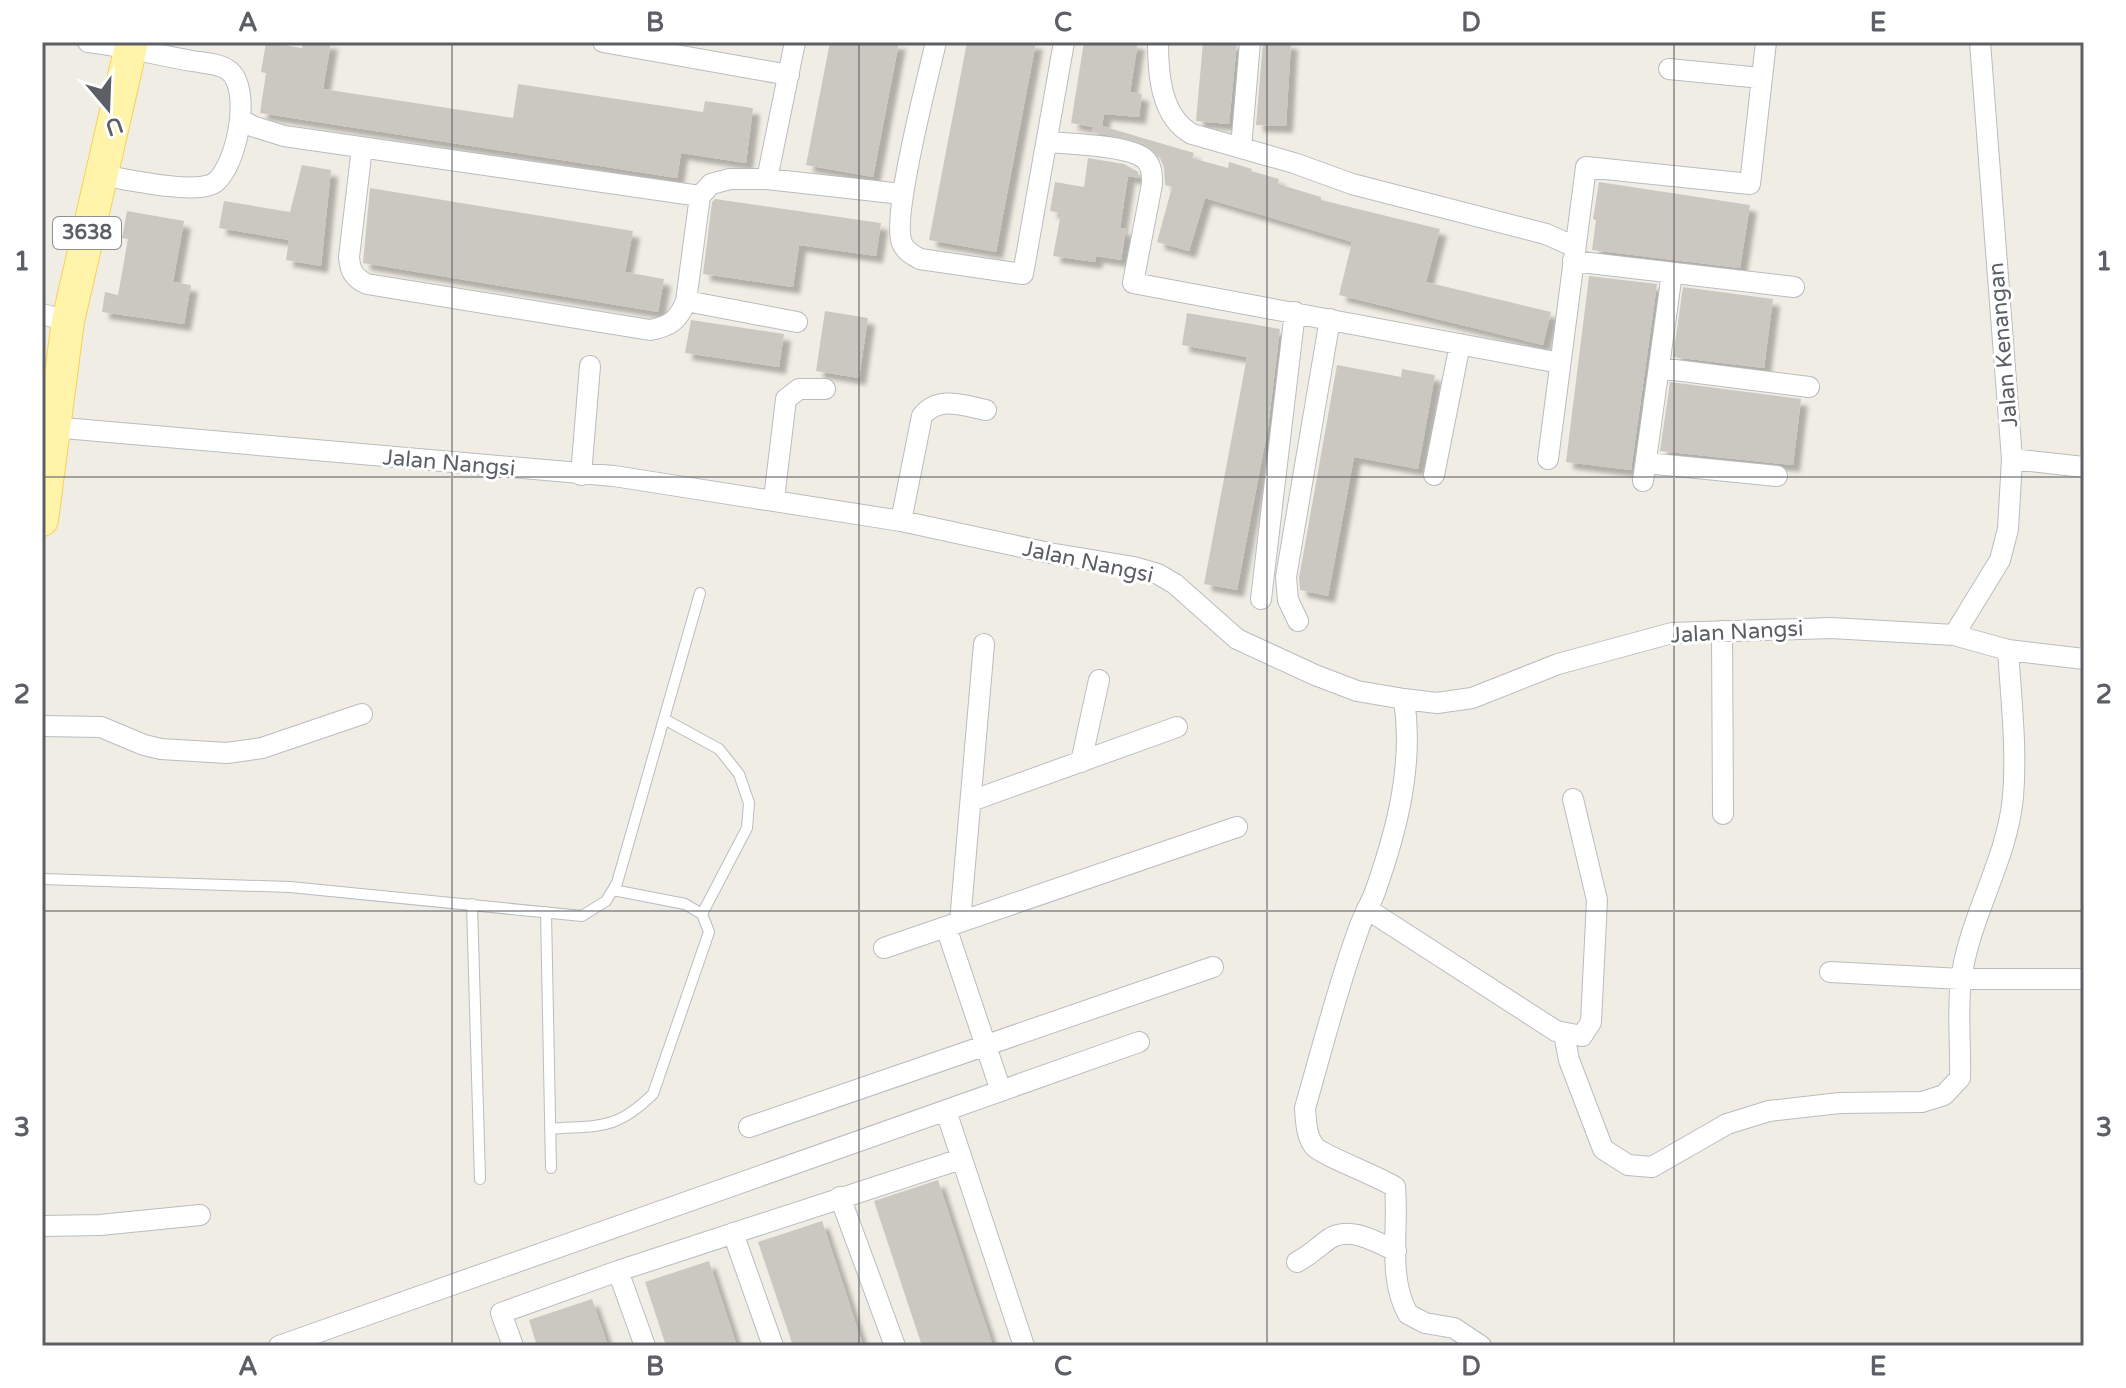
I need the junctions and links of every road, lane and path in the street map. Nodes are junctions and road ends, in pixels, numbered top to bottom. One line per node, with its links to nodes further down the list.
1 (88, 42): 10 (street)
2 (603, 42): 11 (street)
3 (795, 42): 13 (street)
4 (936, 42): 21 (street)
5 (1064, 42): 16 (street)
6 (1158, 42): 18 (street)
7 (1250, 42): 18 (street)
8 (1766, 42): 14 (street)
9 (1980, 42): 39 (street, Jalan Kenangan)
10 (131, 45): 15 (street); 19 (main road, 3638)
11 (652, 46): 13 (street)
12 (1669, 69): 14 (street)
13 (789, 75): 20 (street)
14 (1761, 78): 23 (street)
15 (242, 120): 17 (street); 19 (street)
16 (1048, 142): 21 (street); 27 (street)
17 (362, 148): 22 (street); 26 (street)
18 (1241, 148): 23 (street)
19 (100, 175): 28 (main road, 3638)
20 (767, 179): 21 (street); 22 (street)
21 (902, 194)
22 (700, 196): 26 (street)
23 (1574, 254): 24 (street); 31 (street)
24 (1672, 273): 25 (street); 33 (street)
25 (1794, 287)
26 (686, 301): 29 (street)
27 (1312, 316): 30 (street); 48 (street); 49 (street)
28 (55, 317): 37 (main road, 3638)
29 (797, 322)
30 (1460, 344): 31 (street); 42 (street)
31 (1560, 363): 38 (street)
32 (590, 366): 41 (street)
33 (1659, 368): 34 (street); 43 (street)
34 (1809, 387)
35 (825, 389): 44 (street)
36 (986, 410): 46 (street)
37 (52, 427): 41 (street, Jalan Nangsi); 45 (main road, 3638)
38 (1548, 459)
39 (2012, 459): 40 (street); 51 (street, Jalan Kenangan)
40 (2084, 467)
41 (581, 475): 44 (street, Jalan Nangsi)
42 (1434, 475)
43 (1777, 476)
44 (774, 499): 46 (street, Jalan Nangsi)
45 (42, 520)
46 (901, 521): 56 (street, Jalan Nangsi)
47 (700, 593): 58 (lane)
48 (1261, 599)
49 (1298, 621)
50 (1722, 631): 51 (street, Jalan Nangsi); 56 (street, Jalan Nangsi); 64 (street)
51 (1954, 635): 53 (street, Jalan Nangsi)
52 (984, 644): 63 (street)
53 (2008, 650): 54 (street, Jalan Nangsi); 76 (street)
54 (2084, 659)
55 (1099, 680): 61 (street)
56 (1404, 699): 69 (street)
57 (362, 714): 59 (street)
58 (664, 719): 67 (lane); 71 (lane)
59 (42, 726)
60 (1177, 727): 61 (street)
61 (1081, 762): 63 (street)
62 (1573, 799): 78 (street)
63 (971, 801): 72 (street)
64 (1723, 814)
65 (1237, 827): 72 (street)
66 (42, 879): 68 (lane)
67 (613, 890): 70 (lane); 71 (lane)
68 (472, 904): 70 (lane); 87 (lane)
69 (1367, 909): 78 (street); 92 (street)
70 (546, 912): 84 (lane)
71 (702, 914): 84 (lane)
72 (953, 925): 73 (street); 80 (street)
73 (884, 948)
74 (1213, 967): 80 (street)
75 (1830, 972): 76 (street)
76 (1961, 979): 77 (street); 78 (street)
77 (2084, 979)
78 (1564, 1034)
79 (1139, 1042): 81 (street)
80 (985, 1045): 81 (street); 83 (street)
81 (1001, 1091): 82 (street)
82 (946, 1111): 85 (street); 95 (street)
83 (749, 1127)
84 (550, 1129): 86 (lane)
85 (961, 1159): 88 (street); 100 (street)
86 (551, 1168)
87 (480, 1179)
88 (840, 1197): 91 (street); 99 (street)
89 (200, 1215): 90 (street)
90 (42, 1226)
91 (733, 1233): 94 (street); 98 (street)
92 (1396, 1251): 93 (street); 101 (street)
93 (1297, 1262)
94 (618, 1271): 96 (street); 97 (street)
95 (279, 1346)
96 (513, 1346)
97 (645, 1346)
98 (773, 1346)
99 (895, 1346)
100 (1024, 1346)
101 (1481, 1346)

